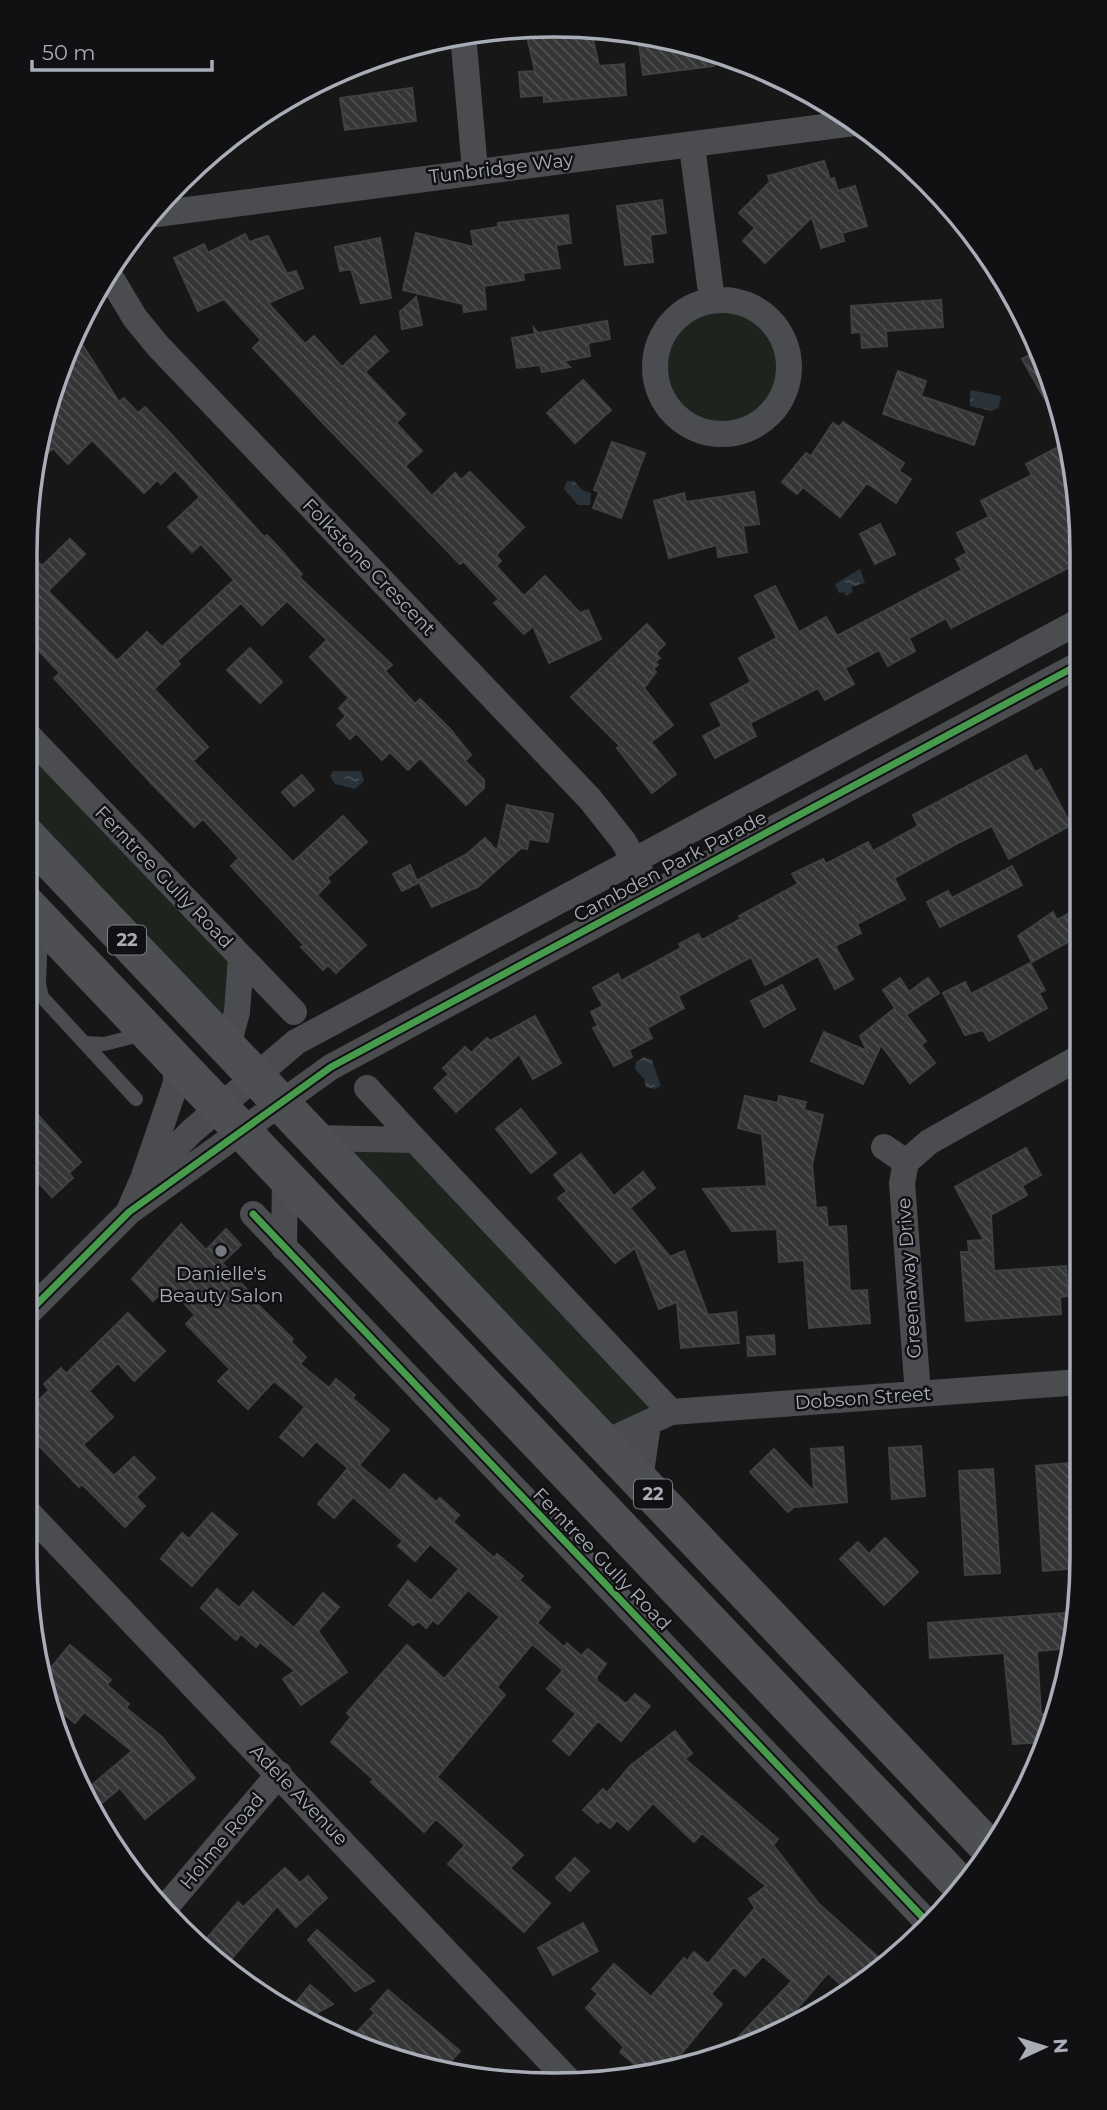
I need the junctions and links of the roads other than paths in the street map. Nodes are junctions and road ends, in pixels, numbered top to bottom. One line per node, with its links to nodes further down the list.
1 (464, 45): 4 (street)
2 (842, 125): 3 (street, Tunbridge Way)
3 (692, 146): 4 (street, Tunbridge Way); 7 (street)
4 (475, 170): 5 (street, Tunbridge Way)
5 (165, 213)
6 (114, 283): 12 (street, Folkstone Crescent)
7 (712, 300): 7 (street)
8 (1070, 626): 12 (street, Cambden Park Parade)
9 (1070, 670): 13 (street, Cambden Park Parade)
10 (37, 745): 15 (street, Ferntree Gully Road)
11 (37, 847): 21 (main road, 22)
12 (633, 859): 13 (street, Folkstone Crescent); 18 (street, Cambden Park Parade)
13 (652, 894): 22 (street, Cambden Park Parade)
14 (37, 916): 19 (main road, Ferntree Gully Road / 22)
15 (241, 958): 17 (street); 21 (street, Ferntree Gully Road)
16 (37, 960): 20 (lane, Ferntree Gully Road)
17 (293, 1012)
18 (336, 1020): 22 (street); 25 (street, Cambden Park Parade)
19 (149, 1033): 20 (lane); 23 (main road, Ferntree Gully Road / 22)
20 (85, 1043): 27 (lane, Ferntree Gully Road)
21 (228, 1046): 25 (main road, 22)
22 (358, 1053): 28 (street, Cambden Park Parade)
23 (176, 1063): 29 (main road, Ferntree Gully Road / 22); 35 (street)
24 (1070, 1063): 33 (street)
25 (255, 1074): 28 (main road, 22); 29 (street, Cambden Park Parade)
26 (367, 1088): 31 (street)
27 (136, 1099)
28 (281, 1102): 29 (street, Cambden Park Parade); 30 (main road, 22)
29 (230, 1121): 34 (main road, Ferntree Gully Road / 22); 35 (street); 36 (street)
30 (314, 1138): 31 (street); 44 (main road, 22)
31 (415, 1140): 42 (street)
32 (884, 1147): 33 (street)
33 (906, 1162): 41 (street, Greenaway Drive)
34 (285, 1177): 38 (street); 49 (main road, Ferntree Gully Road / 22)
35 (142, 1181): 36 (street)
36 (129, 1212): 39 (street)
37 (253, 1214): 38 (street, Ferntree Gully Road)
38 (284, 1248): 51 (street, Ferntree Gully Road)
39 (37, 1304)
40 (1070, 1383): 41 (street, Dobson Street)
41 (918, 1394): 42 (street, Dobson Street)
42 (671, 1412): 43 (street, Dobson Street)
43 (648, 1424): 44 (street, Dobson Street); 45 (street)
44 (604, 1443): 45 (main road, 22)
45 (640, 1480): 48 (main road, 22)
46 (37, 1523): 47 (street, Adele Avenue)
47 (278, 1774): 50 (street, Holme Road); 52 (street, Adele Avenue)
48 (984, 1843)
49 (956, 1880)
50 (170, 1902)
51 (923, 1918)
52 (561, 2073)

